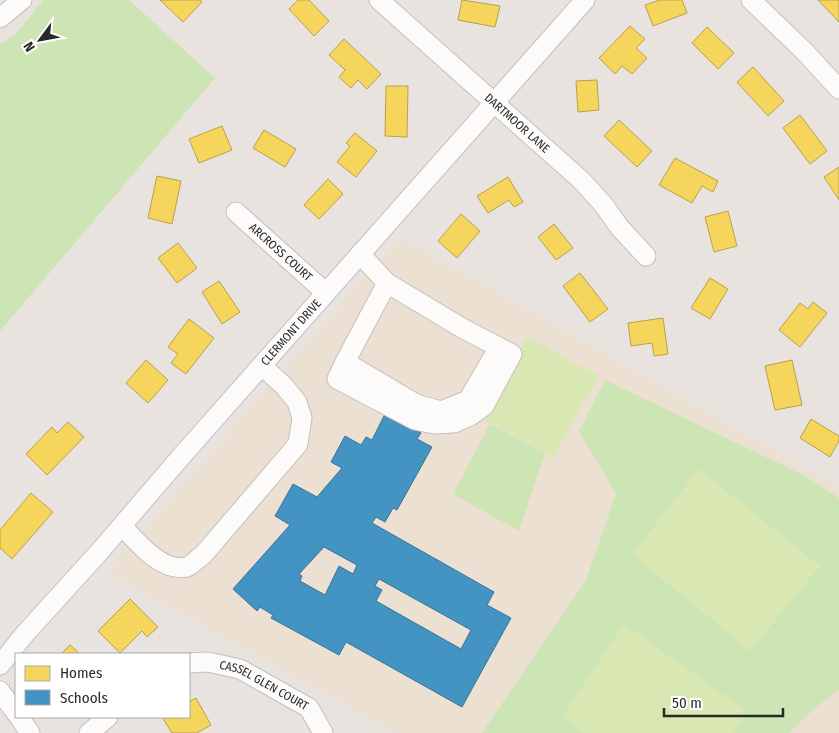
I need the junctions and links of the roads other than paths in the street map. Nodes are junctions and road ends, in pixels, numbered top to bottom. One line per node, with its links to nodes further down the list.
1 (22, 0): 5 (street)
2 (379, 0): 7 (street, DARTMOOR LANE)
3 (585, 0): 7 (street, CLERMONT DRIVE)
4 (751, 0): 6 (street)
5 (0, 18)
6 (839, 89)
7 (494, 102): 9 (street, CLERMONT DRIVE); 10 (street, DARTMOOR LANE)
8 (236, 212): 12 (street, ARCROSS COURT)
9 (360, 254): 11 (street); 12 (street, CLERMONT DRIVE)
10 (646, 256)
11 (387, 283): 11 (street)
12 (326, 293): 13 (street, CLERMONT DRIVE)
13 (262, 366): 14 (street, CLERMONT DRIVE); 14 (street)
14 (122, 526): 16 (street, CLERMONT DRIVE)
15 (190, 663): 23 (street, CASSEL GLEN COURT)
16 (0, 665)
17 (0, 691): 18 (street)
18 (15, 712)
19 (20, 718): 21 (street)
20 (107, 718): 22 (street)
21 (30, 733)
22 (89, 733)
23 (323, 733)

